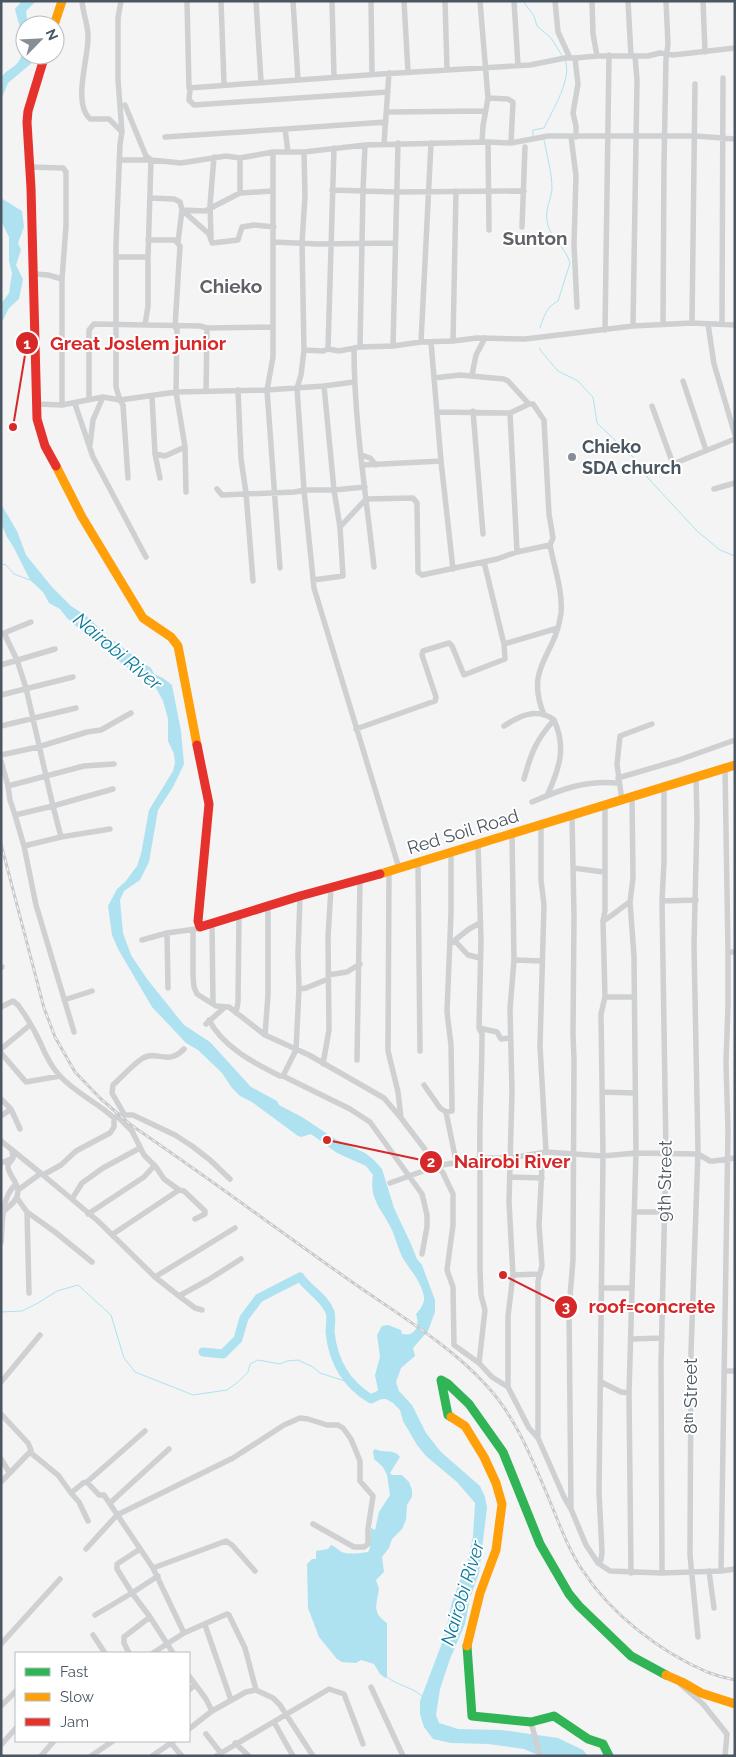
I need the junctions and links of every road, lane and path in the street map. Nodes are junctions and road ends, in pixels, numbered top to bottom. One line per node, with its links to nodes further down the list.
1 (62, 1): 19 (street)
2 (82, 1): 48 (street)
3 (121, 1): 48 (street)
4 (187, 1): 38 (street)
5 (221, 1): 38 (street)
6 (256, 1): 37 (street)
7 (293, 1): 36 (street)
8 (332, 1): 34 (street)
9 (371, 1): 33 (street)
10 (404, 1): 31 (street)
11 (445, 1): 30 (street)
12 (480, 1): 29 (street)
13 (514, 1): 28 (street)
14 (555, 1): 26 (street)
15 (592, 1): 24 (street)
16 (628, 1): 25 (street)
17 (666, 1): 22 (street)
18 (703, 1): 21 (street)
19 (57, 15)
20 (735, 48): 21 (street)
21 (705, 52): 22 (street)
22 (667, 53): 25 (street); 54 (street)
23 (609, 55): 24 (street); 25 (street); 53 (street)
24 (597, 56): 26 (street)
25 (633, 56): 51 (street)
26 (568, 58): 28 (street); 50 (street)
27 (42, 65): 72 (street)
28 (518, 66): 29 (street)
29 (486, 68): 30 (street); 42 (street)
30 (447, 69): 31 (street)
31 (408, 72): 32 (street)
32 (389, 73): 33 (street); 41 (street)
33 (372, 74): 34 (street)
34 (334, 77): 36 (street)
35 (723, 78): 55 (street)
36 (298, 80): 37 (street)
37 (262, 82): 38 (street)
38 (224, 84)
39 (695, 84): 52 (street)
40 (190, 90): 41 (street)
41 (388, 92): 44 (street)
42 (488, 98): 45 (street); 60 (street)
43 (125, 105): 71 (street)
44 (387, 112): 45 (street); 46 (street)
45 (485, 112): 57 (street)
46 (386, 122): 47 (street); 61 (street)
47 (285, 129): 49 (street); 66 (street)
48 (122, 132): 70 (street)
49 (165, 136)
50 (573, 136): 53 (street); 60 (street); 100 (street)
51 (636, 136): 53 (street); 54 (street); 108 (street)
52 (696, 136): 54 (street); 55 (street); 101 (street)
53 (608, 137): 112 (street)
54 (665, 137): 103 (street)
55 (722, 138): 56 (street); 105 (street)
56 (735, 139)
57 (485, 142): 59 (street); 60 (street); 77 (street)
58 (398, 143): 59 (street); 61 (street); 79 (street)
59 (430, 143): 80 (street)
60 (511, 143)
61 (384, 144): 62 (street)
62 (365, 145): 64 (street); 74 (street)
63 (525, 147): 78 (street)
64 (334, 148): 67 (street); 73 (street)
65 (273, 152): 66 (street); 69 (street); 75 (street)
66 (288, 152): 67 (street)
67 (304, 152): 92 (street)
68 (214, 157): 69 (street); 71 (street); 83 (street)
69 (240, 158): 81 (street)
70 (120, 160): 71 (street); 97 (street)
71 (151, 160): 82 (street)
72 (30, 166): 98 (street); 99 (street)
73 (332, 190): 74 (street); 93 (street)
74 (363, 190): 79 (street); 94 (street)
75 (273, 191): 81 (street); 85 (street)
76 (456, 191): 77 (street); 80 (street); 114 (street)
77 (488, 191): 78 (street); 87 (street)
78 (524, 191): 86 (street)
79 (396, 192): 80 (street); 95 (street)
80 (429, 192): 115 (street)
81 (240, 193): 83 (street)
82 (150, 198): 84 (street); 88 (street)
83 (210, 209): 84 (street); 91 (street)
84 (182, 210): 89 (street); 91 (street)
85 (274, 227): 90 (street); 91 (street)
86 (522, 227)
87 (489, 230)
88 (148, 240): 89 (street); 96 (street)
89 (178, 242): 109 (street)
90 (273, 242): 92 (street); 110 (street)
91 (212, 243)
92 (302, 243): 93 (street); 120 (street)
93 (331, 243): 94 (street); 119 (street)
94 (362, 243): 95 (street); 118 (street)
95 (395, 243): 117 (street)
96 (148, 257): 97 (street); 106 (street)
97 (116, 258): 102 (street)
98 (34, 274): 99 (street); 135 (street)
99 (62, 279): 138 (street)
100 (577, 306)
101 (692, 323): 103 (street); 104 (street)
102 (117, 324): 106 (street); 133 (street); 134 (street)
103 (663, 324): 108 (street)
104 (708, 324): 105 (street); 143 (street)
105 (722, 324): 107 (street)
106 (145, 325): 109 (street)
107 (735, 325)
108 (633, 326): 112 (street)
109 (175, 327): 111 (street); 130 (street)
110 (272, 327): 111 (street); 128 (street)
111 (206, 328): 129 (street)
112 (605, 330): 113 (street)
113 (485, 338): 114 (street); 121 (street)
114 (453, 341): 116 (street)
115 (421, 342): 116 (street); 117 (street)
116 (431, 342): 122 (street)
117 (393, 346): 118 (street)
118 (357, 348): 119 (street); 124 (street)
119 (328, 349): 120 (street)
120 (304, 350): 126 (street)
121 (472, 375): 122 (street); 137 (street)
122 (434, 378): 141 (street)
123 (683, 381): 146 (street)
124 (354, 382): 125 (street); 148 (street)
125 (324, 386): 126 (street); 159 (street)
126 (297, 388): 128 (street); 158 (street)
127 (238, 390): 128 (street); 129 (street); 162 (street)
128 (267, 390): 161 (street)
129 (206, 391): 130 (street)
130 (176, 392): 131 (street); 145 (street)
131 (152, 396): 134 (street); 147 (street)
132 (103, 397): 133 (street); 134 (street); 144 (street)
133 (89, 400): 136 (street)
134 (120, 400): 152 (street)
135 (37, 404): 138 (street); 239 (street)
136 (75, 404): 138 (street); 144 (street)
137 (529, 404): 142 (street); 166 (street)
138 (62, 405)
139 (652, 406): 146 (street)
140 (473, 411): 141 (street); 142 (street); 165 (street)
141 (437, 412): 149 (street)
142 (510, 412): 167 (street)
143 (735, 437): 146 (street)
144 (90, 445): 168 (street)
145 (185, 447): 147 (street); 160 (street)
146 (706, 450)
147 (155, 454): 153 (street)
148 (361, 455): 150 (street); 151 (street)
149 (441, 461): 150 (street); 172 (street)
150 (376, 465): 151 (street)
151 (363, 466): 155 (street)
152 (128, 478)
153 (160, 478)
154 (735, 483): 157 (street)
155 (365, 487): 159 (street); 163 (street)
156 (217, 489): 162 (street)
157 (714, 489)
158 (304, 490): 159 (street); 161 (street); 173 (street)
159 (334, 490): 164 (street)
160 (186, 492)
161 (274, 492): 162 (street); 171 (street)
162 (246, 493): 174 (street)
163 (366, 498): 164 (street); 170 (street); 172 (street)
164 (340, 527): 173 (street)
165 (483, 534)
166 (550, 545): 167 (street); 176 (street)
167 (518, 552): 169 (street)
168 (146, 557)
169 (484, 562): 172 (street); 178 (street)
170 (374, 567)
171 (280, 568)
172 (453, 569)
173 (313, 580): 193 (street)
174 (253, 582)
175 (32, 622): 177 (street)
176 (558, 628): 178 (street); 187 (street)
177 (2, 632): 180 (street)
178 (504, 644): 193 (street)
179 (55, 649): 180 (street)
180 (17, 660): 181 (street); 183 (street)
181 (1, 665)
182 (73, 677): 183 (street)
183 (26, 688): 184 (street); 188 (street)
184 (1, 695)
185 (76, 708): 188 (street)
186 (131, 713): 195 (street)
187 (544, 715): 189 (street); 192 (street)
188 (32, 718): 191 (street); 195 (street)
189 (554, 720): 203 (street); 208 (street)
190 (652, 724): 204 (street)
191 (1, 726)
192 (504, 726)
193 (356, 729): 224 (street)
194 (735, 740): 204 (street)
195 (38, 747): 196 (street); 201 (street)
196 (1, 756)
197 (1, 761): 205 (street)
198 (114, 764): 201 (street)
199 (735, 765): 200 (street, Red Soil Road)
200 (725, 768): 202 (street, Red Soil Road); 243 (street)
201 (46, 776): 205 (street); 212 (street)
202 (696, 777): 206 (street, Red Soil Road); 231 (street, 8ᵗʰ Street)
203 (524, 779)
204 (618, 781): 208 (street); 210 (street)
205 (8, 786): 214 (street)
206 (664, 788): 209 (street, Red Soil Road); 232 (street, 9th Street)
207 (113, 789): 212 (street)
208 (546, 796): 211 (street)
209 (632, 796): 210 (street, Red Soil Road); 233 (street)
210 (622, 800): 213 (street, Red Soil Road)
211 (532, 802)
212 (53, 806): 214 (street); 219 (street)
213 (605, 806): 215 (street, Red Soil Road); 227 (street)
214 (15, 815): 221 (street)
215 (572, 816): 216 (street, Red Soil Road); 225 (street)
216 (541, 825): 218 (street, Red Soil Road); 246 (street)
217 (110, 829): 219 (street)
218 (512, 834): 220 (street, Red Soil Road); 245 (street)
219 (61, 837): 221 (street)
220 (478, 844): 222 (street, Red Soil Road); 238 (street)
221 (24, 846): 255 (street)
222 (451, 853): 223 (street, Red Soil Road); 242 (street)
223 (418, 862): 224 (street, Red Soil Road); 268 (street)
224 (399, 868): 226 (street, Red Soil Road)
225 (573, 868): 227 (street); 291 (street)
226 (389, 872): 228 (street, Red Soil Road); 283 (street)
227 (604, 872): 236 (street)
228 (360, 881): 229 (street, Red Soil Road); 247 (street)
229 (331, 888): 230 (street, Red Soil Road); 249 (street)
230 (300, 896): 234 (street, Red Soil Road); 251 (street)
231 (696, 900): 232 (street); 292 (street, 8ᵗʰ Street)
232 (662, 901): 290 (street, 9th Street)
233 (630, 902): 236 (street); 253 (street)
234 (268, 906): 235 (street, Red Soil Road); 263 (street)
235 (239, 915): 237 (street, Red Soil Road); 259 (street)
236 (603, 921): 254 (street)
237 (212, 923): 239 (street, Red Soil Road); 256 (street)
238 (480, 923): 242 (street); 244 (street)
239 (196, 929): 240 (street); 256 (street)
240 (167, 933): 241 (street); 250 (street)
241 (142, 940)
242 (452, 943): 244 (street); 279 (street)
243 (732, 952): 248 (street)
244 (480, 958): 261 (street)
245 (514, 960): 246 (street); 264 (street)
246 (542, 960): 288 (street)
247 (360, 964): 249 (street); 270 (street)
248 (732, 971): 298 (street)
249 (328, 977): 251 (street); 271 (street)
250 (168, 988)
251 (299, 989): 267 (street)
252 (92, 991): 255 (street)
253 (634, 996): 254 (street); 276 (street)
254 (605, 997): 275 (street)
255 (64, 1000): 262 (street)
256 (213, 1004): 257 (street)
257 (227, 1006): 259 (street); 273 (street)
258 (1, 1007): 260 (street)
259 (236, 1013): 263 (street)
260 (30, 1025): 265 (street); 272 (street)
261 (479, 1028): 264 (street); 295 (street)
262 (74, 1032)
263 (265, 1034): 267 (street)
264 (510, 1038): 296 (street)
265 (1, 1048)
266 (184, 1049): 280 (street)
267 (296, 1050): 271 (street); 273 (street)
268 (420, 1051)
269 (1, 1053): 272 (street)
270 (357, 1060)
271 (323, 1064): 283 (street)
272 (60, 1076): 282 (street)
273 (283, 1076): 305 (street)
274 (424, 1085): 279 (street)
275 (602, 1092): 276 (street); 293 (street)
276 (635, 1093): 289 (street)
277 (1, 1099): 278 (street)
278 (10, 1109): 281 (street); 284 (street)
279 (446, 1112): 299 (street)
280 (124, 1114): 282 (street); 308 (street)
281 (1, 1116)
282 (116, 1117): 286 (street); 304 (street)
283 (401, 1118): 302 (street)
284 (20, 1129)
285 (1, 1141): 287 (street)
286 (140, 1148): 301 (street); 313 (street)
287 (12, 1151): 294 (street); 304 (street)
288 (546, 1152): 291 (street); 296 (street)
289 (636, 1153): 290 (street); 293 (street); 317 (street)
290 (666, 1153): 292 (street); 318 (street, 9th Street)
291 (573, 1154): 293 (street); 356 (street)
292 (698, 1154): 298 (street); 366 (street, 8ᵗʰ Street)
293 (603, 1156): 330 (street)
294 (13, 1158): 300 (street); 310 (street)
295 (480, 1158): 296 (street); 299 (street); 338 (street)
296 (511, 1158): 306 (street)
297 (735, 1158): 298 (street)
298 (726, 1159): 339 (street)
299 (456, 1161): 302 (street)
300 (1, 1163)
301 (154, 1166): 311 (street); 319 (street)
302 (437, 1166): 305 (street); 338 (street)
303 (542, 1166): 307 (street)
304 (42, 1174): 310 (street); 313 (street)
305 (410, 1175): 309 (street); 324 (street)
306 (510, 1177): 307 (street); 328 (street)
307 (542, 1178): 327 (street)
308 (230, 1179)
309 (390, 1183)
310 (17, 1187): 312 (street); 314 (street)
311 (179, 1190): 320 (street); 322 (street)
312 (17, 1198): 315 (street); 316 (street)
313 (72, 1199): 319 (street)
314 (3, 1203): 315 (street)
315 (3, 1212): 323 (street)
316 (27, 1212): 326 (street); 332 (street)
317 (635, 1212): 318 (street); 331 (street)
318 (665, 1212): 336 (street, 9th Street)
319 (88, 1214): 322 (street)
320 (195, 1220)
321 (235, 1228): 329 (street)
322 (113, 1234): 329 (street)
323 (1, 1244)
324 (422, 1254)
325 (241, 1259): 333 (street)
326 (92, 1262)
327 (539, 1274): 328 (street); 347 (street)
328 (513, 1275): 343 (street)
329 (155, 1277): 333 (street)
330 (601, 1288): 331 (street); 342 (street)
331 (631, 1288): 337 (street)
332 (29, 1293)
333 (179, 1296): 334 (street)
334 (202, 1310)
335 (40, 1334): 341 (street)
336 (662, 1338): 337 (street); 370 (street, 9th Street)
337 (632, 1339): 344 (street)
338 (479, 1363): 343 (street)
339 (724, 1371): 340 (street); 368 (street)
340 (735, 1371)
341 (1, 1382)
342 (601, 1382): 344 (street); 362 (street)
343 (508, 1387): 347 (street)
344 (630, 1393): 369 (street)
345 (1, 1414): 349 (street)
346 (145, 1431): 353 (street)
347 (538, 1438): 356 (street)
348 (168, 1449): 355 (street)
349 (30, 1452): 351 (street); 354 (street)
350 (1, 1459): 351 (street)
351 (9, 1472): 352 (street)
352 (1, 1482)
353 (87, 1482): 354 (street); 355 (street)
354 (71, 1492): 358 (street)
355 (110, 1503): 357 (street)
356 (571, 1509): 362 (street)
357 (117, 1515): 359 (street); 360 (street); 361 (street)
358 (88, 1521)
359 (314, 1524)
360 (86, 1549)
361 (140, 1549): 363 (street); 373 (street)
362 (598, 1563): 369 (street)
363 (153, 1568): 365 (street); 371 (street)
364 (735, 1569): 368 (street)
365 (255, 1571)
366 (693, 1571): 367 (street); 370 (street); 380 (street, 8ᵗʰ Street)
367 (710, 1571): 368 (street); 374 (street)
368 (721, 1571)
369 (631, 1572): 370 (street)
370 (662, 1573)
371 (158, 1576): 373 (street); 378 (street)
372 (60, 1579): 382 (street)
373 (132, 1593): 375 (street); 376 (street)
374 (714, 1608)
375 (95, 1616)
376 (150, 1618): 381 (street); 384 (street)
377 (206, 1625): 378 (street); 392 (street); 394 (street)
378 (184, 1634): 381 (street)
379 (92, 1635): 383 (street)
380 (698, 1637)
381 (167, 1643): 385 (street); 386 (street)
382 (1, 1644)
383 (104, 1652)
384 (128, 1652)
385 (154, 1652)
386 (172, 1652)
387 (672, 1677): 395 (street); 400 (street); 421 (street)
388 (190, 1678): 389 (street)
389 (195, 1685): 391 (street); 397 (street)
390 (371, 1687): 418 (street)
391 (190, 1689)
392 (256, 1690): 394 (street); 398 (street)
393 (15, 1692): 396 (street)
394 (231, 1700): 397 (street)
395 (735, 1704)
396 (1, 1706)
397 (212, 1711): 401 (street)
398 (286, 1714): 399 (street); 408 (street); 417 (street)
399 (274, 1722): 407 (street); 416 (street)
400 (532, 1726): 419 (street); 420 (street)
401 (190, 1728)
402 (15, 1729): 409 (street)
403 (206, 1734): 410 (street)
404 (53, 1742): 412 (street)
405 (112, 1742): 411 (street)
406 (171, 1742): 413 (street); 414 (street)
407 (235, 1743): 410 (street); 415 (street)
408 (363, 1744)
409 (1, 1746)
410 (218, 1754)
411 (93, 1755)
412 (41, 1756)
413 (152, 1756)
414 (182, 1756)
415 (249, 1756)
416 (293, 1756)
417 (312, 1756)
418 (403, 1756)
419 (540, 1756)
420 (609, 1756)
421 (725, 1756)

